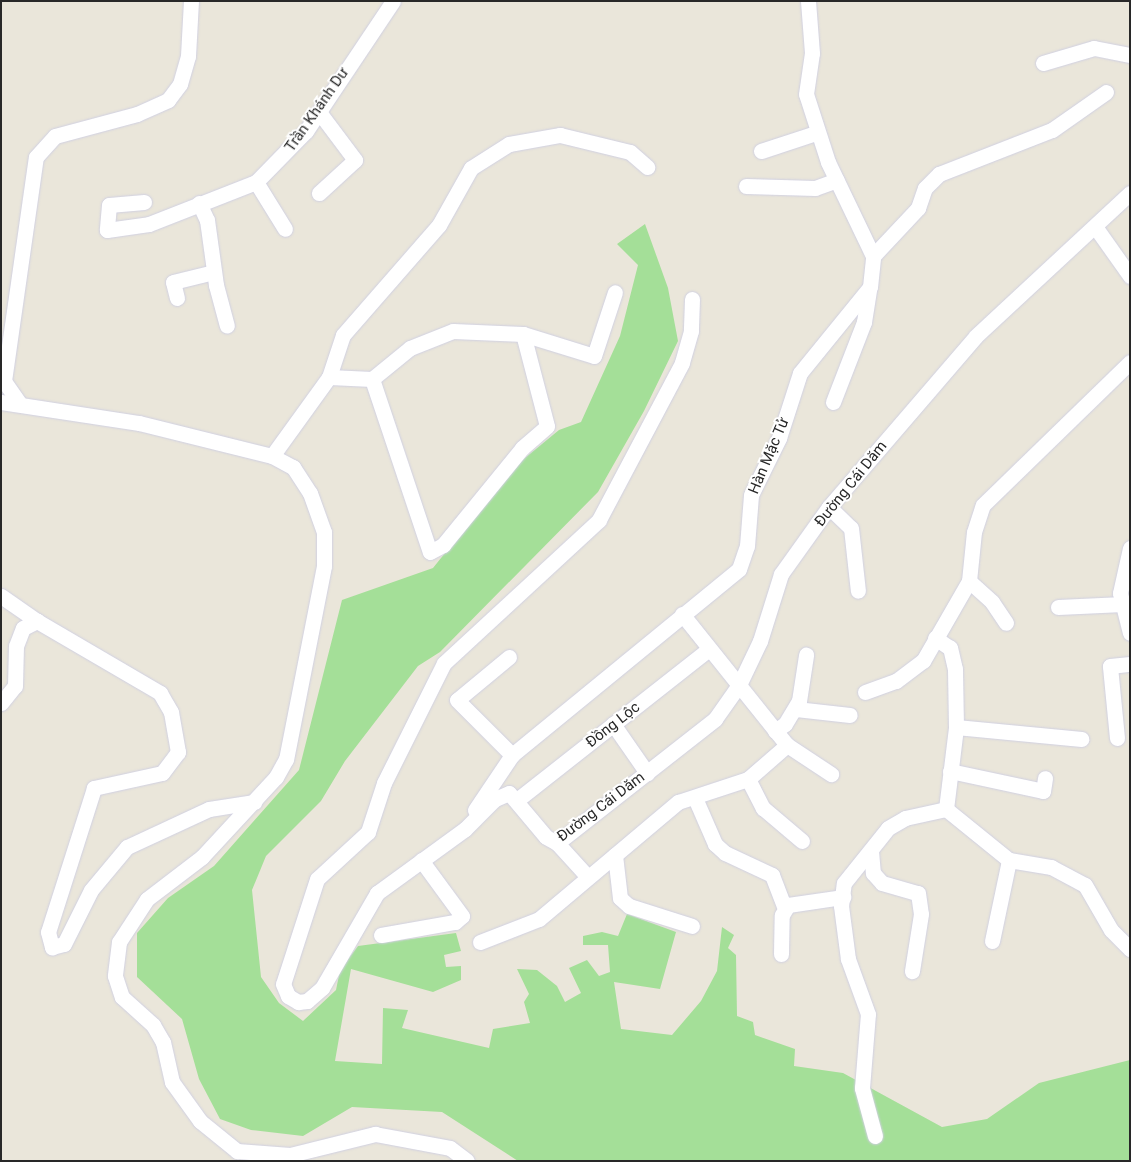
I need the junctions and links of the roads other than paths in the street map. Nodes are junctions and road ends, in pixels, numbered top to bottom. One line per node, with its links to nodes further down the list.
1 (191, 1): 34 (street)
2 (393, 1): 7 (street, Trần Khánh Dư)
3 (808, 1): 8 (street)
4 (1130, 55): 5 (street)
5 (1043, 64)
6 (1106, 92): 20 (street)
7 (319, 112): 12 (street, Trần Khánh Dư); 15 (street)
8 (816, 133): 9 (street); 11 (street)
9 (761, 151)
10 (647, 167): 30 (street)
11 (837, 180): 13 (street); 20 (street)
12 (256, 182): 17 (street, Trần Khánh Dư); 19 (street)
13 (746, 186)
14 (1130, 192): 18 (street, Đường Cái Dăm)
15 (319, 193)
16 (144, 202): 17 (street, Trần Khánh Dư)
17 (199, 203): 21 (street)
18 (1096, 228): 22 (street); 36 (street, Đường Cái Dăm)
19 (285, 229)
20 (873, 256): 23 (street)
21 (214, 272): 25 (street); 27 (street)
22 (1130, 276)
23 (870, 287): 33 (street); 43 (street, Hàn Mặc Tử)
24 (615, 292): 28 (street)
25 (177, 298)
26 (692, 299): 78 (street)
27 (227, 326)
28 (523, 334): 31 (street); 31 (street)
29 (1130, 362): 38 (street)
30 (329, 377): 31 (street); 35 (street)
31 (372, 379)
32 (1, 402): 34 (street)
33 (833, 402)
34 (20, 404): 35 (street)
35 (272, 456): 71 (street)
36 (829, 507): 39 (street); 52 (street, Đường Cái Dăm)
37 (1130, 548): 41 (street)
38 (969, 581): 45 (street); 47 (street)
39 (858, 591)
40 (1, 596): 44 (street)
41 (1123, 604): 42 (street); 46 (street)
42 (1058, 607)
43 (682, 614): 48 (street); 63 (street, Hàn Mặc Tử)
44 (37, 621): 54 (street); 71 (street)
45 (1006, 623)
46 (1130, 633)
47 (935, 638): 53 (street); 58 (street)
48 (709, 649): 52 (street); 57 (street, Đồng Lộc)
49 (806, 655): 55 (street)
50 (509, 657): 63 (street)
51 (1130, 664): 60 (street)
52 (739, 686): 59 (street); 65 (street, Đường Cái Dăm)
53 (864, 692)
54 (1, 703)
55 (796, 710): 56 (street); 59 (street)
56 (850, 715)
57 (613, 724): 65 (street); 70 (street, Đồng Lộc)
58 (956, 727): 61 (street); 64 (street)
59 (775, 731): 62 (street)
60 (1117, 738)
61 (1081, 740)
62 (787, 745): 66 (street); 68 (street)
63 (512, 755): 73 (street, Hàn Mặc Tử)
64 (950, 772): 67 (street); 72 (street)
65 (647, 773): 75 (street, Đường Cái Dăm)
66 (831, 774)
67 (1045, 778)
68 (748, 779): 69 (street); 74 (street)
69 (695, 798): 77 (street); 82 (street)
70 (516, 800): 73 (street); 75 (street, Đường Cái Dăm)
71 (254, 802): 91 (street)
72 (946, 809): 76 (street); 79 (street)
73 (465, 829): 78 (street)
74 (802, 841)
75 (557, 843): 80 (street)
76 (871, 851): 81 (street); 89 (street)
77 (615, 855): 80 (street); 83 (street)
78 (421, 860): 84 (street)
79 (1010, 860): 85 (street); 87 (street)
80 (587, 876): 86 (street)
81 (843, 897): 82 (street); 90 (street)
82 (785, 909): 88 (street)
83 (692, 926)
84 (381, 935)
85 (992, 941)
86 (480, 942)
87 (1130, 949)
88 (780, 954)
89 (912, 972)
90 (875, 1136)
91 (467, 1161)

